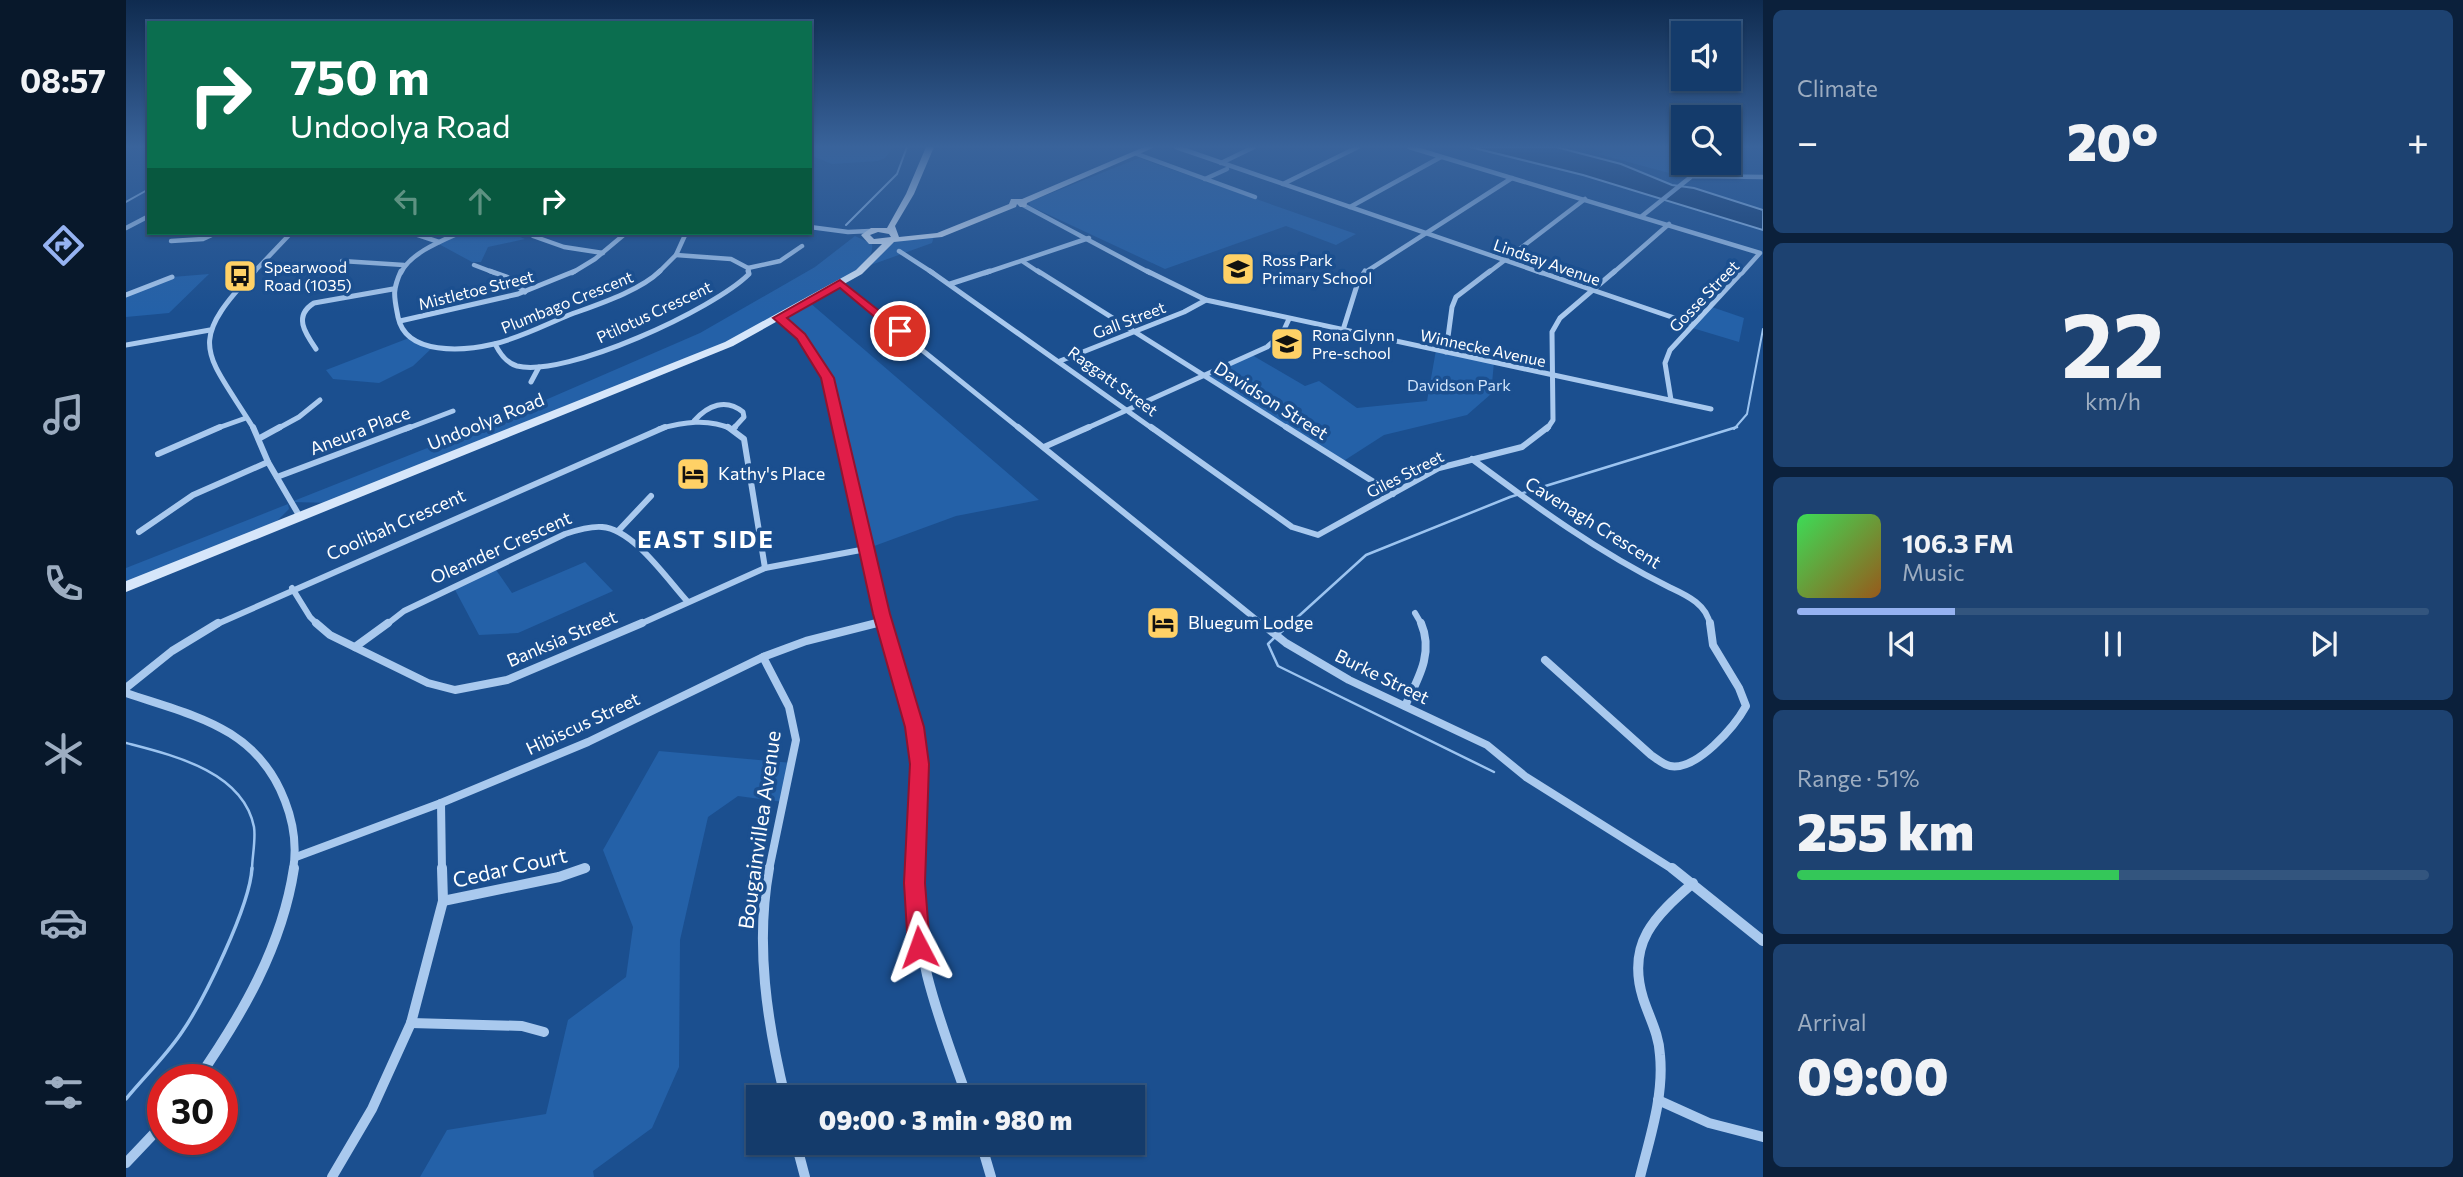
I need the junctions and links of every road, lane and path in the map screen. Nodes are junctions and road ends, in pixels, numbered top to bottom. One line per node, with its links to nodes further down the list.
1 (1025, 202): 9 (main road)
2 (1330, 202): 10 (street, Lindsay Avenue)
3 (1359, 202): 10 (street)
4 (1472, 202): 17 (street)
5 (1581, 202): 36 (street)
6 (1595, 202): 11 (street)
7 (1658, 202): 11 (street)
8 (905, 204): 25 (main road); 26 (main road, Undoolya Road)
9 (1020, 204): 26 (main road); 27 (street, Winnecke Avenue)
10 (1348, 208): 17 (street, Lindsay Avenue)
11 (1642, 216): 13 (street)
12 (147, 217): 15 (street)
13 (1669, 224): 46 (street, Giles Street); 52 (street, Gosse Street)
14 (812, 227): 16 (street)
15 (126, 228)
16 (824, 229): 25 (street); 25 (street)
17 (1421, 234): 36 (street, Lindsay Avenue); 54 (street)
18 (211, 235): 28 (street)
19 (290, 235): 53 (street)
20 (418, 235): 29 (street)
21 (455, 235): 29 (street)
22 (624, 235): 32 (street, Mistletoe Street)
23 (685, 235): 33 (street, Plumbago Crescent)
24 (533, 236): 32 (street)
25 (869, 236): 26 (main road); 40 (main road, Undoolya Road)
26 (892, 236): 40 (main road, Undoolya Road)
27 (1089, 238): 35 (street); 48 (street, Winnecke Avenue)
28 (171, 242)
29 (439, 242): 37 (street)
30 (802, 246): 39 (street)
31 (899, 251): 43 (street, Raggatt Street)
32 (603, 253): 45 (street, Mistletoe Street)
33 (676, 255): 39 (street, Ptilotus Crescent); 56 (street, Plumbago Crescent)
34 (342, 261): 37 (street)
35 (1022, 261): 43 (street); 55 (street, Davidson Street)
36 (1502, 261): 46 (street, Lindsay Avenue); 59 (street)
37 (404, 265): 44 (street)
38 (474, 265): 45 (street)
39 (748, 268): 61 (street, Ptilotus Crescent)
40 (853, 276): 42 (main road, Undoolya Road)
41 (172, 277): 47 (street)
42 (840, 284): 49 (main road, Undoolya Road); 74 (street, Burke Street)
43 (950, 284): 60 (street, Raggatt Street)
44 (393, 289): 51 (street); 58 (street)
45 (525, 292): 51 (street, Mistletoe Street)
46 (1591, 292): 52 (street, Lindsay Avenue); 62 (street, Giles Street)
47 (126, 295)
48 (1206, 300): 50 (street, Winnecke Avenue); 55 (street, Gall Street)
49 (779, 318): 81 (main road, Undoolya Road); 85 (street)
50 (1289, 319): 54 (street, Winnecke Avenue); 63 (street)
51 (400, 321): 56 (street, Plumbago Crescent)
52 (1690, 326): 66 (street, Gosse Street)
53 (210, 330): 57 (street); 70 (street)
54 (1343, 330): 59 (street, Winnecke Avenue)
55 (1134, 331): 60 (street, Gall Street); 63 (street, Davidson Street)
56 (495, 344): 61 (street, Ptilotus Crescent)
57 (126, 345)
58 (316, 349)
59 (1446, 352): 62 (street, Winnecke Avenue)
60 (1060, 360): 68 (street, Raggatt Street)
61 (539, 368): 64 (street)
62 (1552, 375): 66 (street, Winnecke Avenue); 76 (street, Giles Street)
63 (1205, 376): 68 (street); 79 (street, Davidson Street)
64 (531, 382)
65 (320, 400): 73 (street)
66 (1671, 400): 67 (street, Winnecke Avenue)
67 (1711, 409)
68 (1128, 410): 74 (street); 84 (street, Raggatt Street)
69 (453, 411): 78 (street, Aneura Place)
70 (246, 418): 73 (street); 75 (street)
71 (694, 421): 72 (street, Coolibah Crescent); 72 (street, Coolibah Crescent); 88 (street, Coolibah Crescent)
72 (733, 429): 86 (street, Coolibah Crescent)
73 (260, 438): 77 (street)
74 (1044, 447): 96 (street, Burke Street)
75 (158, 454)
76 (1472, 459): 79 (street, Giles Street); 94 (street, Cavenagh Crescent)
77 (268, 462): 78 (street); 83 (street)
78 (277, 477): 81 (street)
79 (1393, 494): 84 (street, Giles Street)
80 (651, 496): 82 (street)
81 (300, 517): 87 (main road, Undoolya Road)
82 (619, 530): 89 (street); 92 (street, Oleander Crescent)
83 (139, 532)
84 (1310, 534)
85 (866, 549): 86 (street, Banksia Street); 91 (street)
86 (765, 568): 89 (street, Banksia Street)
87 (126, 587)
88 (292, 588): 92 (street, Banksia Street); 95 (street, Coolibah Crescent)
89 (687, 601): 92 (street, Banksia Street)
90 (1415, 612): 96 (street)
91 (884, 621): 93 (street, Hibiscus Street); 107 (street)
92 (355, 647)
93 (763, 657): 97 (street, Hibiscus Street); 106 (street, Bougainvillea Avenue)
94 (1545, 660)
95 (126, 690): 98 (street)
96 (1405, 706): 100 (street, Burke Street)
97 (441, 803): 98 (street, Hibiscus Street); 101 (street)
98 (296, 857): 105 (street)
99 (586, 868): 101 (street, Cedar Court)
100 (1693, 883): 102 (street, Burke Street); 108 (street)
101 (443, 901): 103 (street)
102 (1763, 941)
103 (411, 1023): 104 (street); 115 (street)
104 (544, 1032)
105 (208, 1064)
106 (782, 1085)
107 (963, 1085)
108 (1658, 1100): 109 (street); 117 (street)
109 (1763, 1137)
110 (147, 1141): 113 (street)
111 (799, 1155): 114 (street)
112 (985, 1155): 116 (street)
113 (126, 1163)
114 (803, 1176)
115 (332, 1177)
116 (992, 1177)
117 (1640, 1177)

